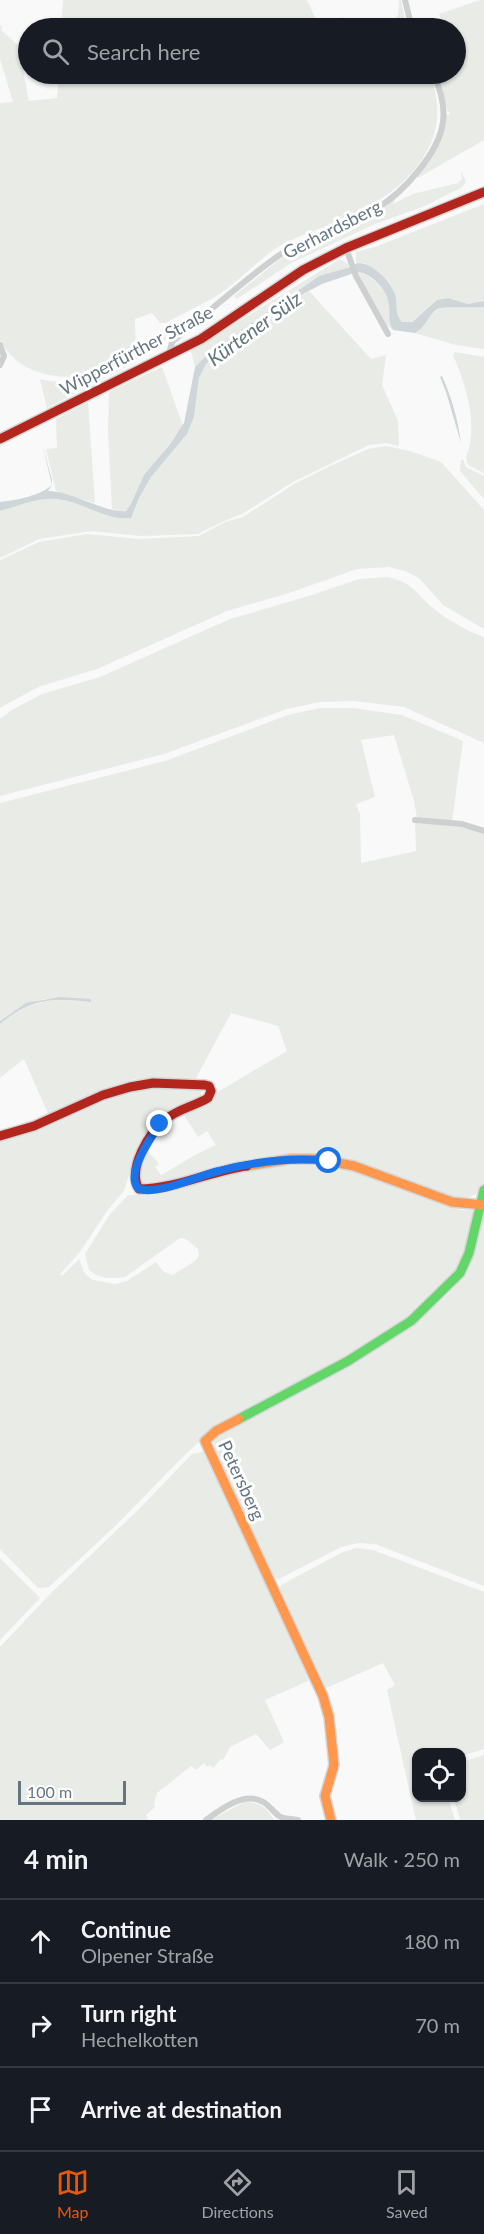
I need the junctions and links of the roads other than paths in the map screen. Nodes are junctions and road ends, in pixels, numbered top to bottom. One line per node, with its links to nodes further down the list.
1 (405, 0): 2 (street)
2 (410, 18)
3 (436, 84): 8 (street, Gerhardsberg)
4 (484, 192): 5 (street, Wipperfürther Straße)
5 (346, 248): 6 (street); 8 (street, Wipperfürther Straße)
6 (388, 334)
7 (0, 345): 9 (street)
8 (169, 356): 10 (street, Wipperfürther Straße)
9 (0, 365)
10 (0, 439)
11 (415, 820): 12 (street)
12 (484, 831)
13 (0, 1136): 15 (street)
14 (484, 1190): 15 (street)
15 (482, 1205): 18 (street, Petersberg)
16 (206, 1820): 17 (street)
17 (298, 1820)
18 (331, 1820)

